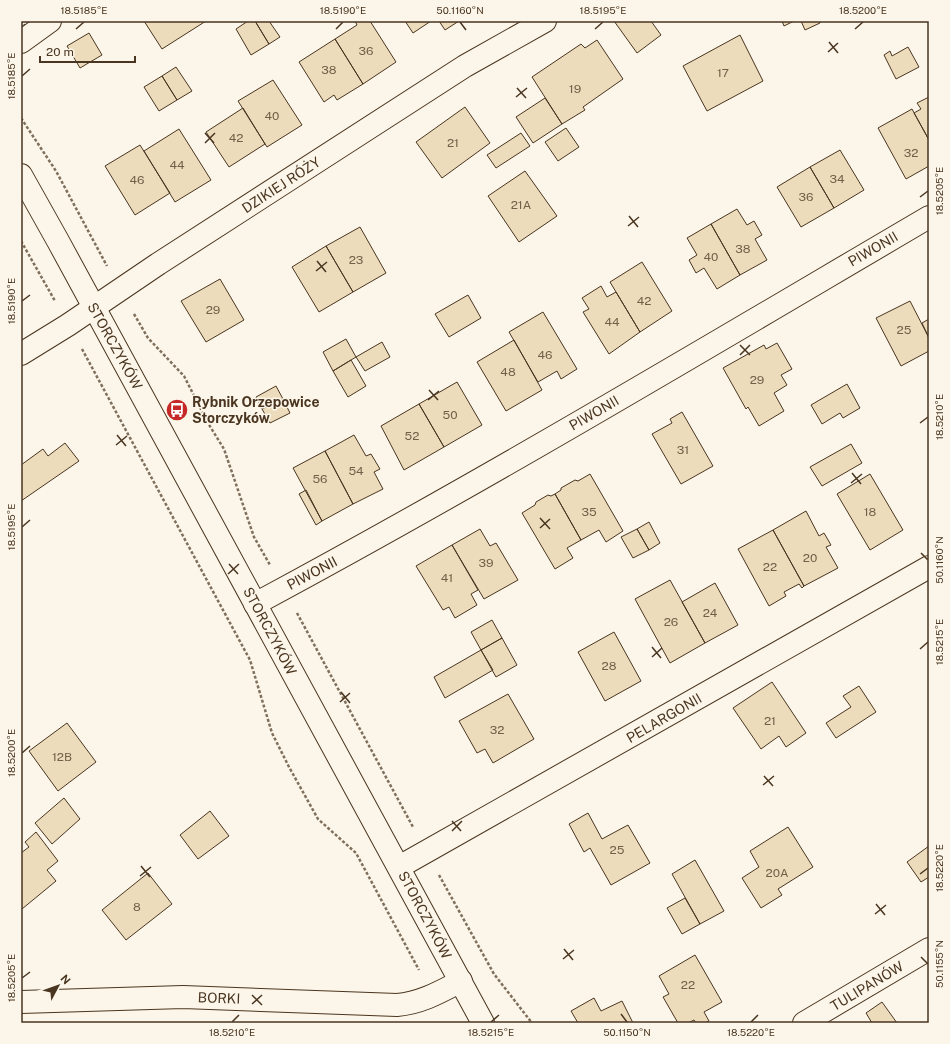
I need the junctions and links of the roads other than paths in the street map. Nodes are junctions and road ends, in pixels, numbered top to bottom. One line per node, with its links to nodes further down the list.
1 (50, 21): 3 (street)
2 (544, 21): 6 (street, DZIKIEJ RÓŻY)
3 (21, 42)
4 (21, 175): 6 (street, STORCZYKÓW)
5 (929, 217): 9 (street, PIWONII)
6 (94, 307): 7 (street, DZIKIEJ RÓŻY); 9 (street, STORCZYKÓW)
7 (21, 354)
8 (929, 567): 10 (street, PELARGONII)
9 (255, 604): 10 (street, STORCZYKÓW)
10 (399, 867): 12 (street, STORCZYKÓW)
11 (929, 948): 16 (street, TULIPANÓW)
12 (461, 981): 14 (street, BORKI); 15 (street, STORCZYKÓW)
13 (21, 1002): 14 (street, BORKI)
14 (405, 1014)
15 (484, 1023)
16 (804, 1023)

